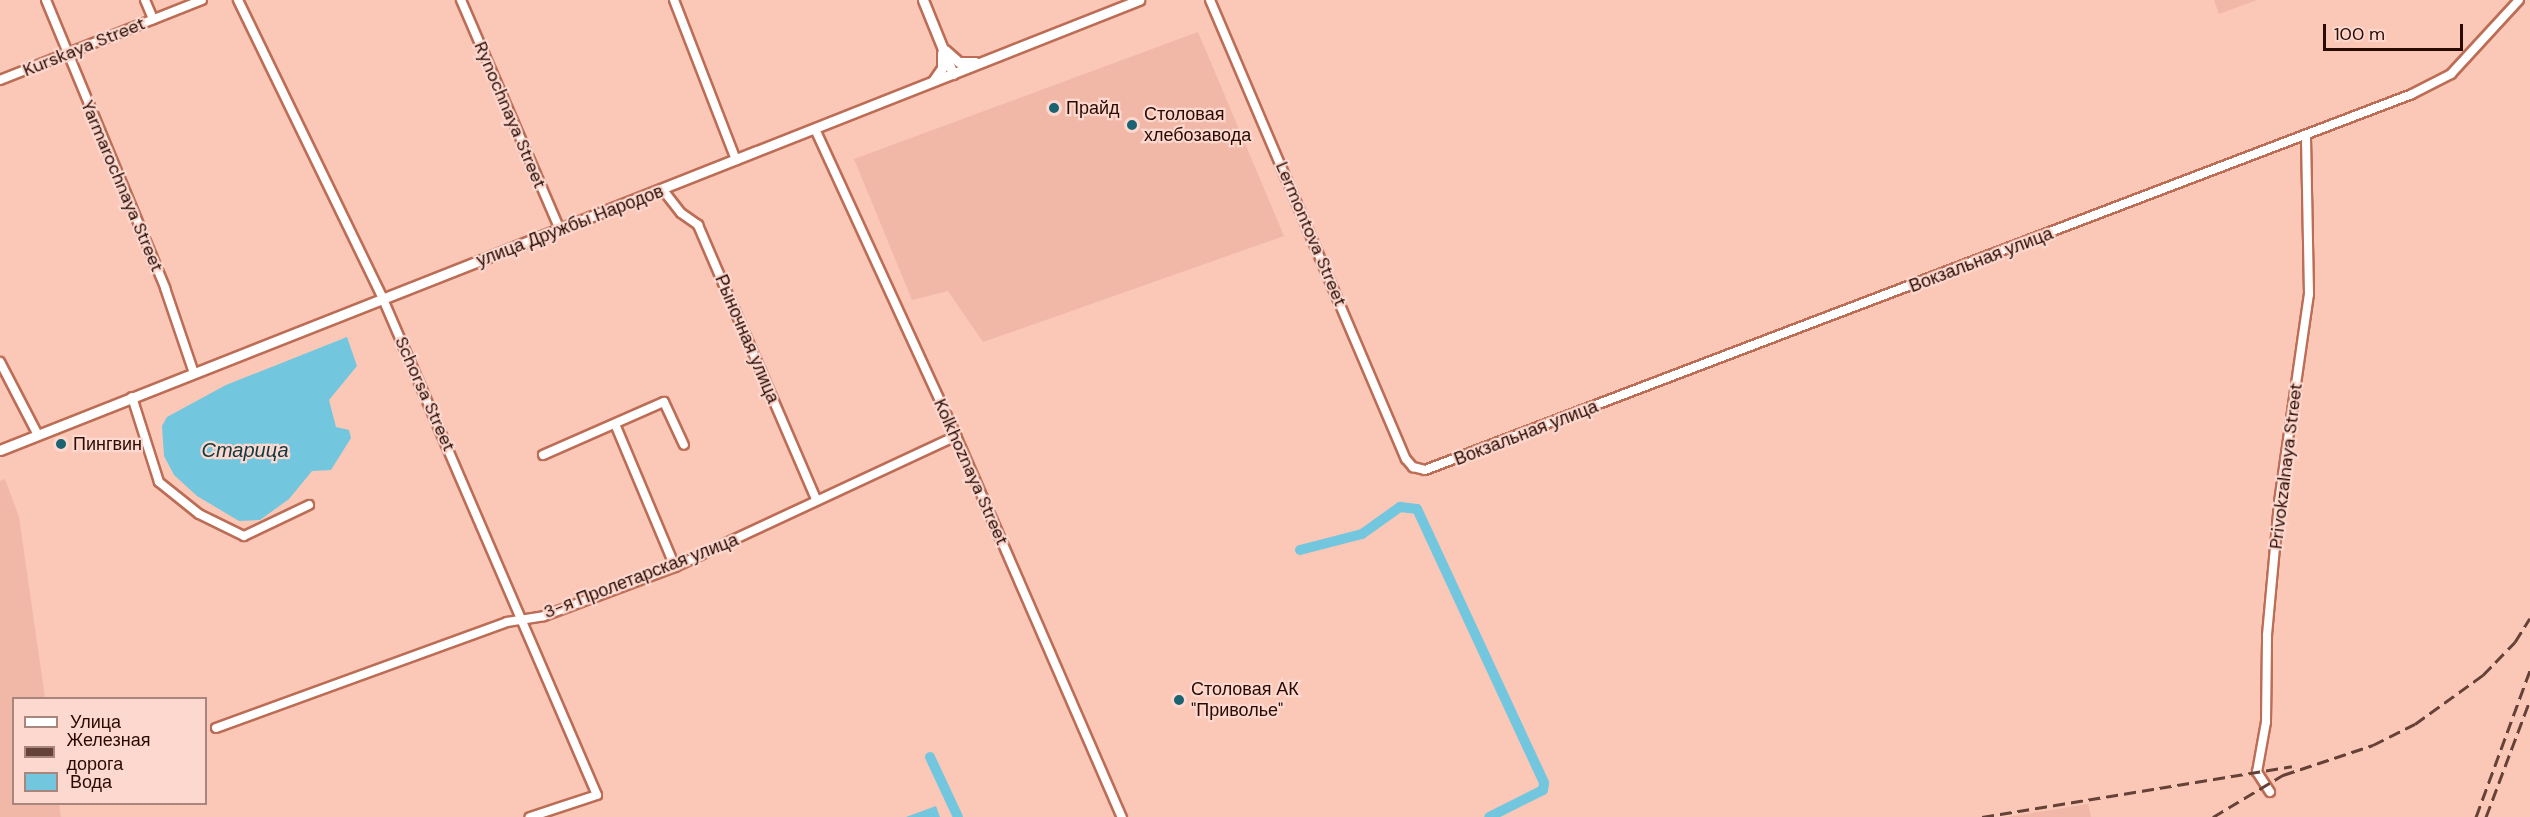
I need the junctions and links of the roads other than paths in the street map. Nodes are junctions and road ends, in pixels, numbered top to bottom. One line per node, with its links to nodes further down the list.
1 (46, 0): 13 (street, Yarmarochnaya Street)
2 (145, 0): 11 (street)
3 (202, 0): 11 (street, Kurskaya Street)
4 (238, 0): 23 (street, Schorsa Street)
5 (461, 0): 22 (street, Rynochnaya Street)
6 (674, 0): 20 (street)
7 (923, 0): 12 (street)
8 (1139, 0): 14 (street, улица Дружбы Народов)
9 (1209, 0): 33 (street, Lermontova Street)
10 (2519, 0): 19 (street, Вокзальная улица)
11 (153, 19): 13 (street, Kurskaya Street)
12 (942, 48): 14 (street); 15 (street); 17 (street)
13 (66, 54): 16 (street, Kurskaya Street); 25 (street, Yarmarochnaya Street)
14 (983, 62): 15 (street, улица Дружбы Народов)
15 (953, 74): 17 (street, улица Дружбы Народов)
16 (0, 80)
17 (932, 82): 18 (street, улица Дружбы Народов)
18 (815, 129): 20 (street, улица Дружбы Народов); 29 (street, Kolkhoznaya Street)
19 (2306, 135): 33 (street, Вокзальная улица); 39 (street, Privokzalnaya Street)
20 (736, 160): 21 (street, улица Дружбы Народов)
21 (663, 190): 22 (street, улица Дружбы Народов); 34 (street, Рыночная улица)
22 (560, 230): 23 (street, улица Дружбы Народов)
23 (383, 299): 25 (street, улица Дружбы Народов); 37 (street, Schorsa Street)
24 (0, 362): 28 (street)
25 (194, 373): 26 (street, улица Дружбы Народов)
26 (132, 398): 28 (street, улица Дружбы Народов); 35 (street)
27 (615, 424): 30 (street); 32 (street); 36 (street)
28 (38, 435): 31 (street, улица Дружбы Народов)
29 (956, 436): 34 (street, 3-я Пролетарская улица); 41 (street, Kolkhoznaya Street)
30 (684, 444)
31 (0, 450)
32 (543, 455)
33 (1413, 467)
34 (816, 499): 36 (street, 3-я Пролетарская улица)
35 (309, 505)
36 (675, 567): 37 (street, 3-я Пролетарская улица)
37 (524, 618): 38 (street, 3-я Пролетарская улица); 40 (street, Schorsa Street)
38 (216, 728)
39 (2270, 792)
40 (531, 817)
41 (1122, 817)

